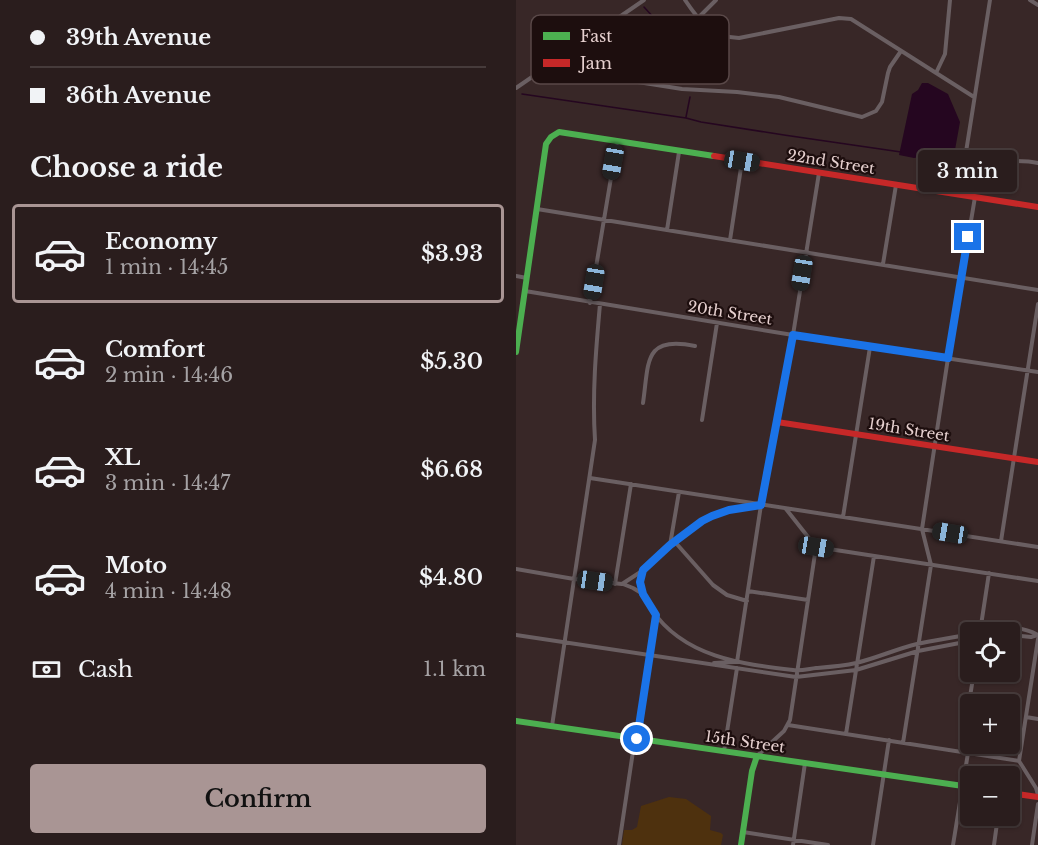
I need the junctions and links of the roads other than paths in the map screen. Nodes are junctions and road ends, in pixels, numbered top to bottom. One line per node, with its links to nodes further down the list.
1 (644, 0): 8 (street)
2 (685, 0): 9 (street)
3 (716, 0): 10 (street)
4 (951, 0): 13 (street)
5 (990, 0): 17 (street)
6 (1030, 0): 7 (street)
7 (1038, 5)
8 (622, 15)
9 (694, 15)
10 (701, 15)
11 (729, 38): 12 (street)
12 (901, 51): 13 (street); 15 (street)
13 (936, 73): 17 (street)
14 (531, 78): 16 (street)
15 (651, 84)
16 (516, 88)
17 (974, 97): 21 (street)
18 (617, 142): 19 (street, 22nd Street); 26 (street, 22nd Street); 27 (street)
19 (679, 152): 20 (street, 22nd Street); 28 (street)
20 (742, 161): 22 (street, 22nd Street); 29 (street)
21 (1038, 163)
22 (819, 173): 23 (street, 22nd Street); 30 (street)
23 (896, 184): 24 (street, 22nd Street); 31 (street)
24 (975, 196): 25 (street, 22nd Street); 34 (street)
25 (1038, 207)
26 (537, 209): 27 (street); 33 (street)
27 (603, 220): 28 (street); 37 (street)
28 (667, 231): 29 (street)
29 (730, 240): 30 (street)
30 (806, 252): 31 (street); 41 (street)
31 (883, 264): 34 (street)
32 (516, 276): 33 (street)
33 (527, 278): 36 (street)
34 (962, 278): 35 (street); 45 (street)
35 (1038, 290)
36 (525, 291): 37 (street, 20th Street); 44 (street)
37 (590, 303): 38 (street, 20th Street)
38 (600, 304): 40 (street, 20th Street); 55 (street)
39 (1038, 304): 46 (street)
40 (717, 323): 41 (street, 20th Street); 49 (street)
41 (793, 335): 43 (street, 20th Street); 50 (street)
42 (695, 346): 48 (street)
43 (870, 347): 45 (street, 20th Street); 51 (street)
44 (516, 352)
45 (948, 358): 46 (street, 20th Street); 52 (street)
46 (1027, 370): 47 (street, 20th Street); 53 (street)
47 (1038, 372)
48 (642, 403)
49 (702, 420)
50 (777, 422): 51 (street, 19th Street); 58 (street)
51 (856, 434): 52 (street, 19th Street); 60 (street)
52 (935, 446): 53 (street, 19th Street); 61 (street)
53 (1014, 459): 54 (street, 19th Street); 62 (street)
54 (1038, 462)
55 (590, 478): 56 (street); 72 (street)
56 (631, 484): 57 (street); 74 (street)
57 (679, 492): 58 (street); 64 (street)
58 (761, 505): 59 (street); 63 (street); 76 (street)
59 (785, 508): 60 (street); 65 (street)
60 (843, 517): 61 (street)
61 (922, 529): 62 (street); 68 (street)
62 (1001, 541): 66 (street)
63 (675, 542): 64 (street); 79 (street)
64 (670, 545): 70 (street)
65 (816, 547): 67 (street); 78 (street)
66 (1038, 547)
67 (874, 556): 68 (street); 94 (street)
68 (931, 565): 71 (street); 88 (street)
69 (516, 569): 72 (street)
70 (643, 570): 75 (street); 77 (street)
71 (989, 573): 73 (street); 81 (street)
72 (574, 579): 74 (street); 87 (street)
73 (1038, 581)
74 (615, 584): 75 (street)
75 (622, 584): 77 (street)
76 (748, 591): 78 (street); 79 (street)
77 (643, 594): 80 (street)
78 (808, 600): 96 (street)
79 (747, 601): 92 (street)
80 (656, 615): 91 (street); 92 (street)
81 (981, 622)
82 (1020, 629): 86 (street)
83 (516, 635): 87 (street)
84 (960, 636): 88 (street)
85 (1020, 636): 86 (street)
86 (1038, 636): 99 (street)
87 (565, 642): 91 (street); 103 (street)
88 (920, 643): 90 (street); 94 (street)
89 (960, 643): 90 (street)
90 (918, 651): 97 (street); 107 (street)
91 (650, 655): 93 (street); 105 (street)
92 (737, 662): 93 (street); 96 (street)
93 (704, 663): 95 (street)
94 (857, 663): 96 (street); 97 (street)
95 (737, 668): 98 (street); 108 (street)
96 (796, 670): 98 (street)
97 (856, 670): 98 (street); 104 (street)
98 (796, 677): 102 (street)
99 (1026, 717): 100 (street); 112 (street)
100 (1038, 719)
101 (516, 722): 103 (street, 15th Street)
102 (788, 725): 104 (street); 111 (street)
103 (552, 726): 105 (street, 15th Street)
104 (846, 734): 106 (street)
105 (636, 739): 108 (street, 15th Street); 123 (street)
106 (889, 740): 107 (street); 114 (street)
107 (903, 743): 109 (street)
108 (724, 751): 111 (street, 15th Street)
109 (960, 752)
110 (974, 754): 112 (street)
111 (757, 756): 113 (street, 15th Street); 121 (street)
112 (1019, 761): 117 (street)
113 (806, 763): 114 (street, 15th Street); 122 (street)
114 (884, 774): 115 (street, 15th Street); 126 (street)
115 (960, 785)
116 (1020, 794): 117 (street)
117 (1038, 796)
118 (960, 803): 127 (street)
119 (1038, 804): 129 (street)
120 (997, 826): 128 (street)
121 (743, 832): 122 (street); 124 (street)
122 (793, 842): 125 (street)
123 (619, 845)
124 (741, 845)
125 (828, 845)
126 (873, 845)
127 (953, 845)
128 (994, 845)
129 (1032, 845)

